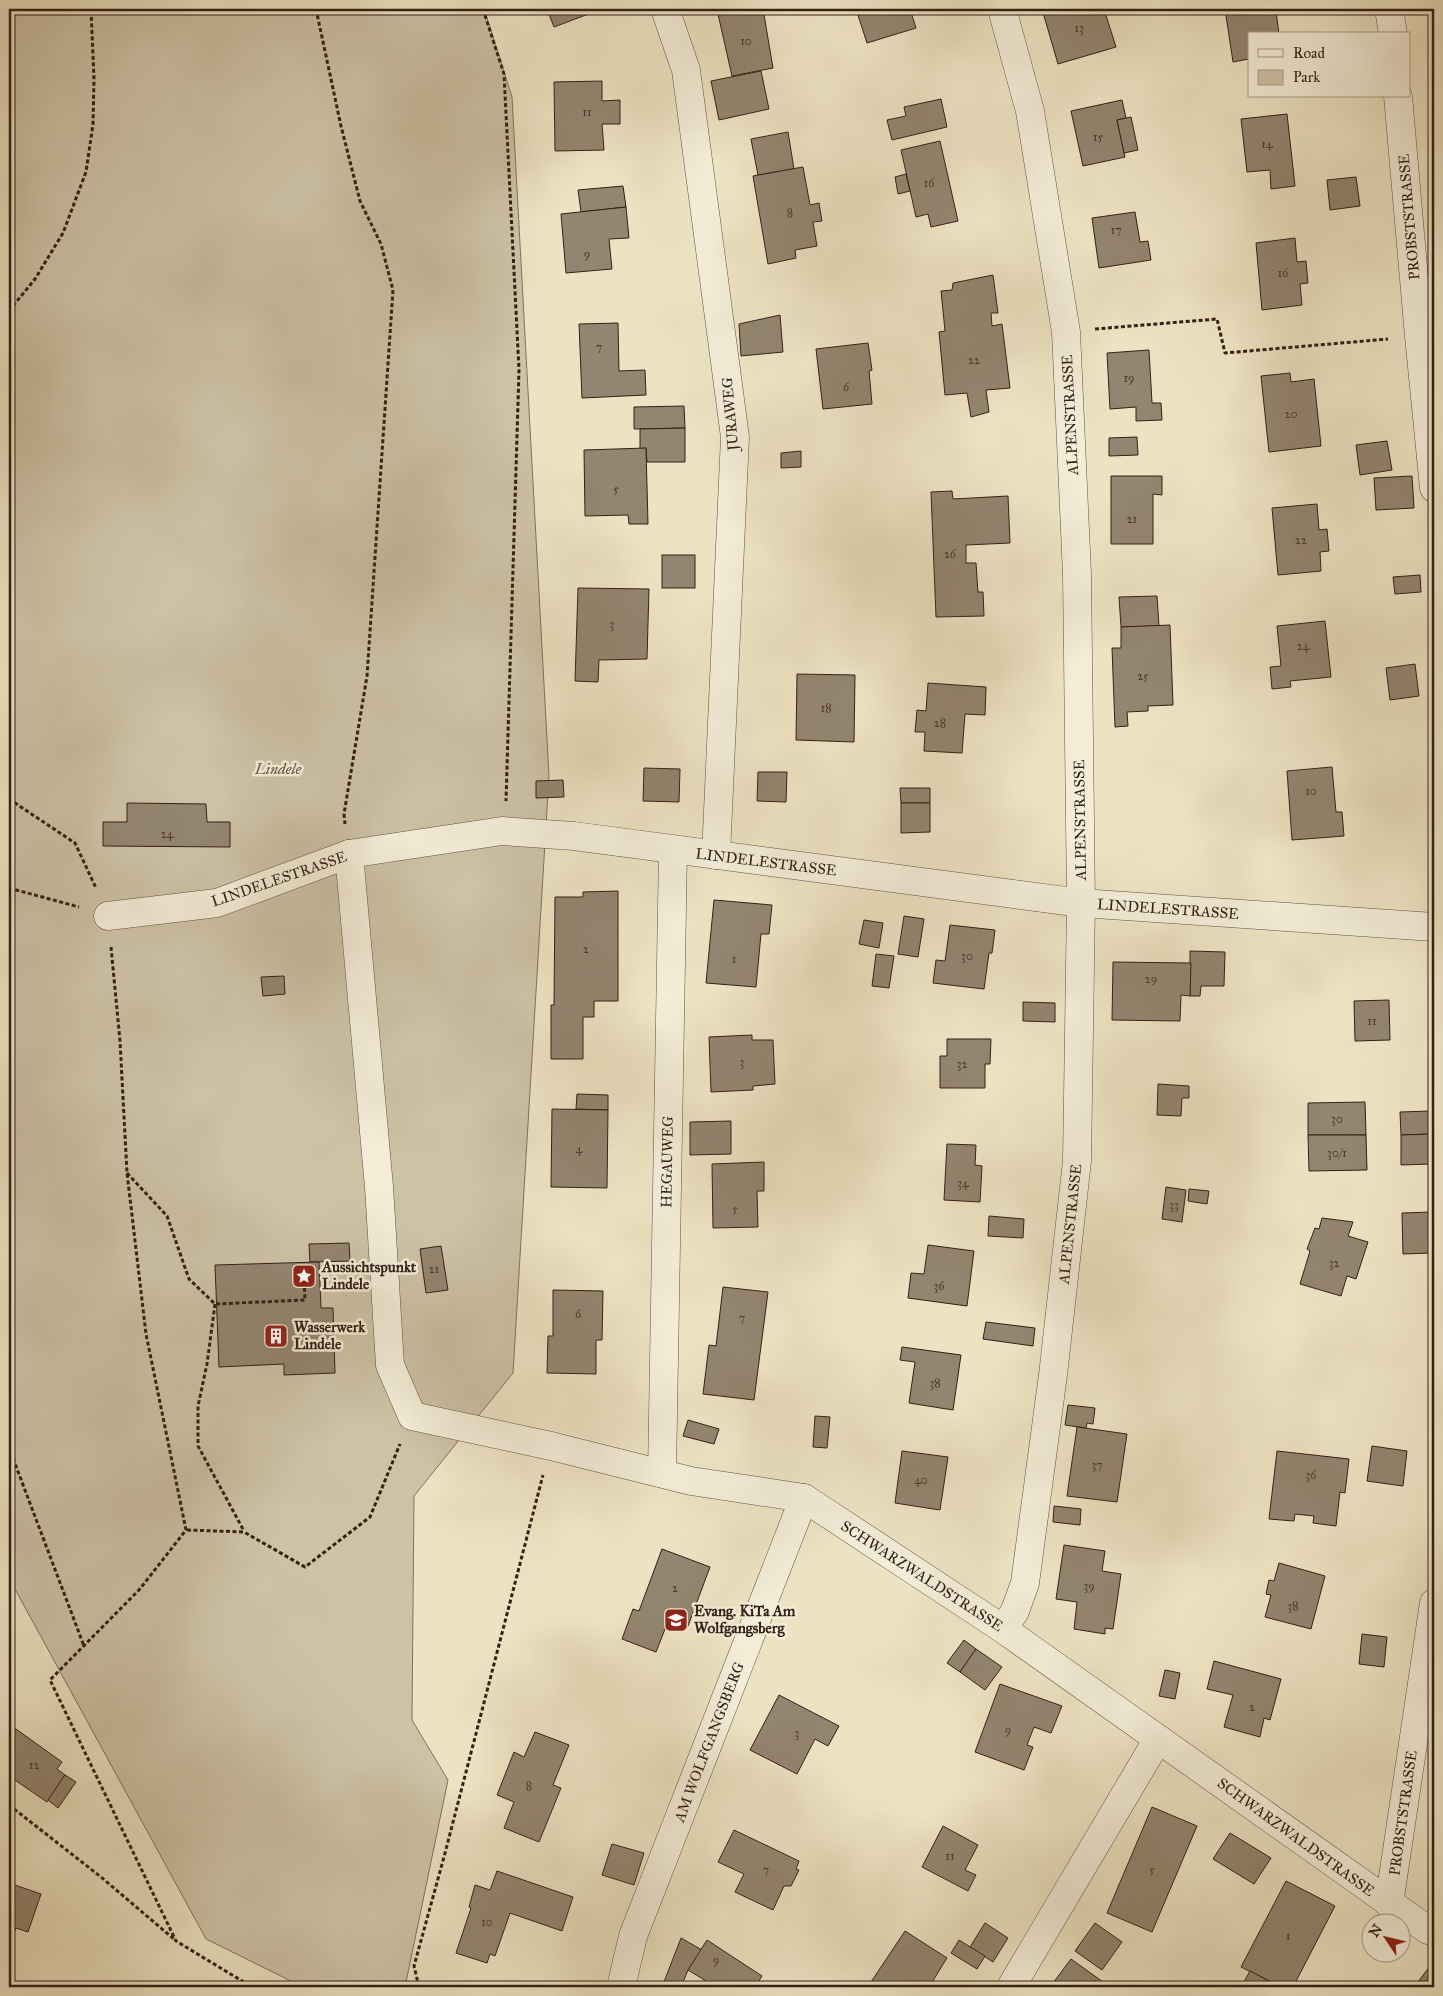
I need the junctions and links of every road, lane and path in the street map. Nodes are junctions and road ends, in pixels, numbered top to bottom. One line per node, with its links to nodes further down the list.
1 (91, 9): 9 (path)
2 (316, 9): 16 (path)
3 (483, 9): 14 (path)
4 (665, 9): 17 (street, JURAWEG)
5 (1002, 9): 10 (street, ALPENSTRASSE)
6 (1389, 9): 7 (street)
7 (1393, 32)
8 (1398, 98): 11 (street, PROBSTSTRASSE)
9 (9, 311)
10 (1066, 332): 11 (path); 19 (street, ALPENSTRASSE)
11 (1419, 336): 12 (street, PROBSTSTRASSE)
12 (1434, 488)
13 (9, 799): 20 (path)
14 (502, 832): 15 (street, LINDELESTRASSE); 16 (street, LINDELESTRASSE)
15 (673, 850): 17 (street, LINDELESTRASSE); 28 (street, HEGAUWEG)
16 (349, 854): 20 (street, LINDELESTRASSE); 25 (street)
17 (716, 855): 19 (street, LINDELESTRASSE)
18 (9, 888): 20 (path)
19 (1081, 903): 21 (street, LINDELESTRASSE); 33 (street, ALPENSTRASSE)
20 (108, 916): 22 (path)
21 (1434, 927)
22 (127, 1173): 24 (path); 30 (path)
23 (304, 1276): 24 (path)
24 (215, 1304): 31 (path)
25 (412, 1416): 27 (street, SCHWARZWALDSTRASSE); 31 (path)
26 (9, 1426): 34 (path)
27 (551, 1446): 28 (street, SCHWARZWALDSTRASSE); 41 (path)
28 (662, 1473): 29 (street, SCHWARZWALDSTRASSE)
29 (804, 1498): 33 (street, SCHWARZWALDSTRASSE); 42 (street, AM WOLFGANGSBERG)
30 (186, 1530): 31 (path); 34 (path)
31 (244, 1532)
32 (1434, 1602): 37 (street, PROBSTSTRASSE)
33 (1003, 1629): 35 (street, SCHWARZWALDSTRASSE)
34 (84, 1646): 39 (path)
35 (1158, 1739): 37 (street, SCHWARZWALDSTRASSE); 43 (street)
36 (9, 1804): 39 (path)
37 (1389, 1904): 38 (street, SCHWARZWALDSTRASSE)
38 (1434, 1932)
39 (176, 1941): 40 (path)
40 (252, 1987)
41 (420, 1987)
42 (620, 1987)
43 (1011, 1987)

